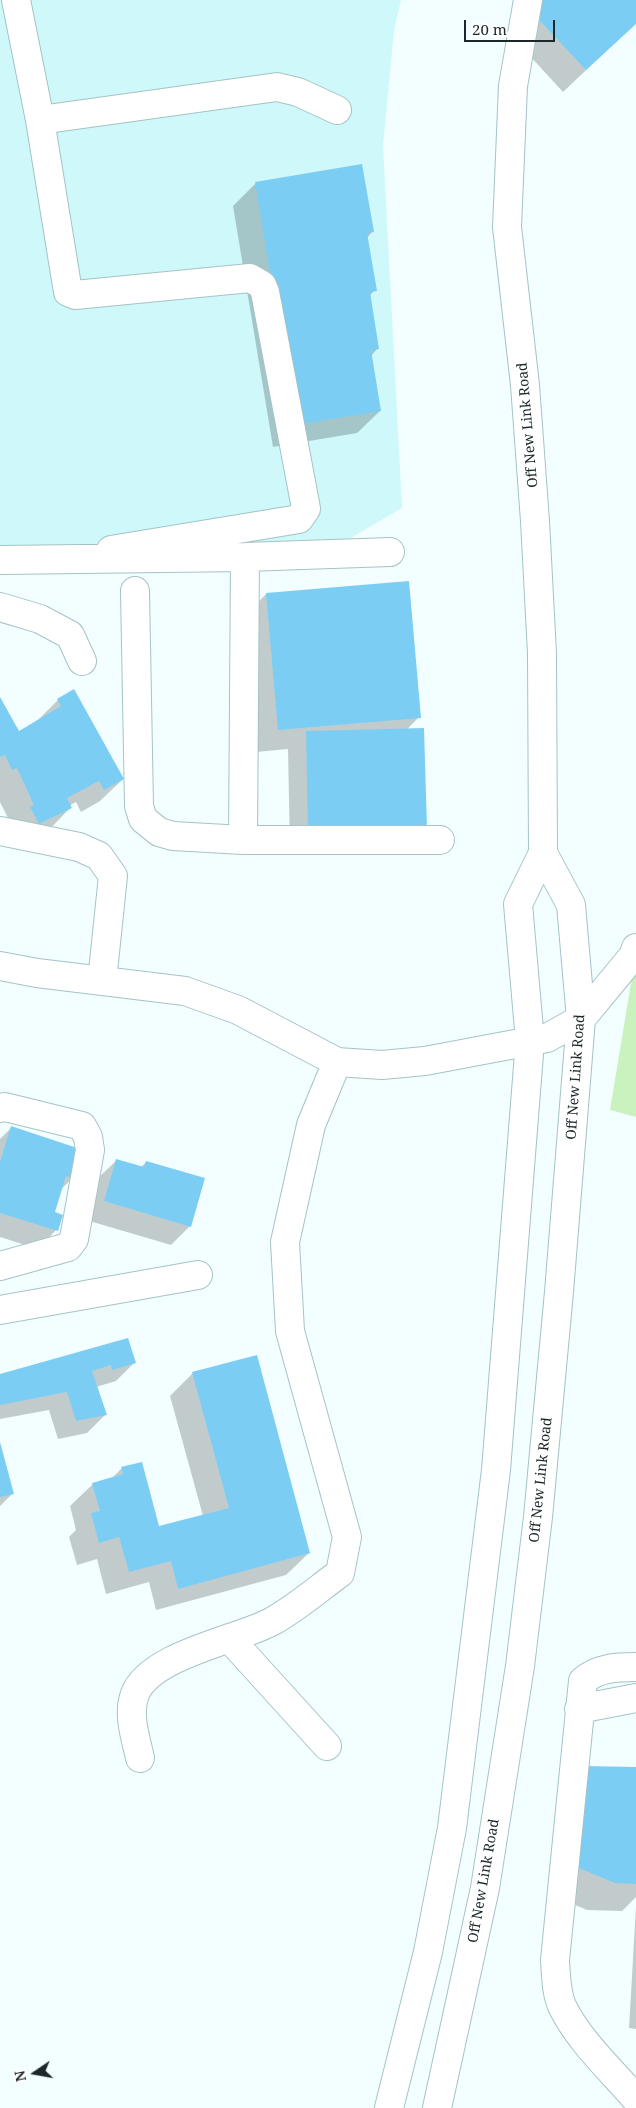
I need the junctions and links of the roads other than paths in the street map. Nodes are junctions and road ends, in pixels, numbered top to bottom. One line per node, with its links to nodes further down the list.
1 (16, 0): 4 (street)
2 (528, 0): 15 (street, Off New Link Road)
3 (337, 110): 4 (street)
4 (40, 120): 5 (street)
5 (110, 550)
6 (390, 552): 7 (street)
7 (245, 557): 8 (street); 13 (street)
8 (0, 560)
9 (135, 591): 13 (street)
10 (0, 607): 11 (street)
11 (82, 661)
12 (0, 831): 18 (street)
13 (243, 840): 14 (street)
14 (440, 840)
15 (542, 853): 19 (street, Off New Link Road); 20 (street, Off New Link Road)
16 (636, 948): 19 (street)
17 (0, 966): 18 (street)
18 (102, 981): 21 (street)
19 (581, 1019): 20 (street); 34 (street, Off New Link Road)
20 (530, 1041): 21 (street); 33 (street, Off New Link Road)
21 (337, 1062): 26 (street)
22 (0, 1108): 23 (street)
23 (0, 1266)
24 (198, 1275): 25 (street)
25 (0, 1310)
26 (229, 1638): 30 (street); 31 (street)
27 (636, 1667): 29 (street)
28 (636, 1698): 29 (street)
29 (579, 1709): 32 (street)
30 (327, 1746)
31 (140, 1758)
32 (636, 2099)
33 (389, 2108)
34 (437, 2108)

